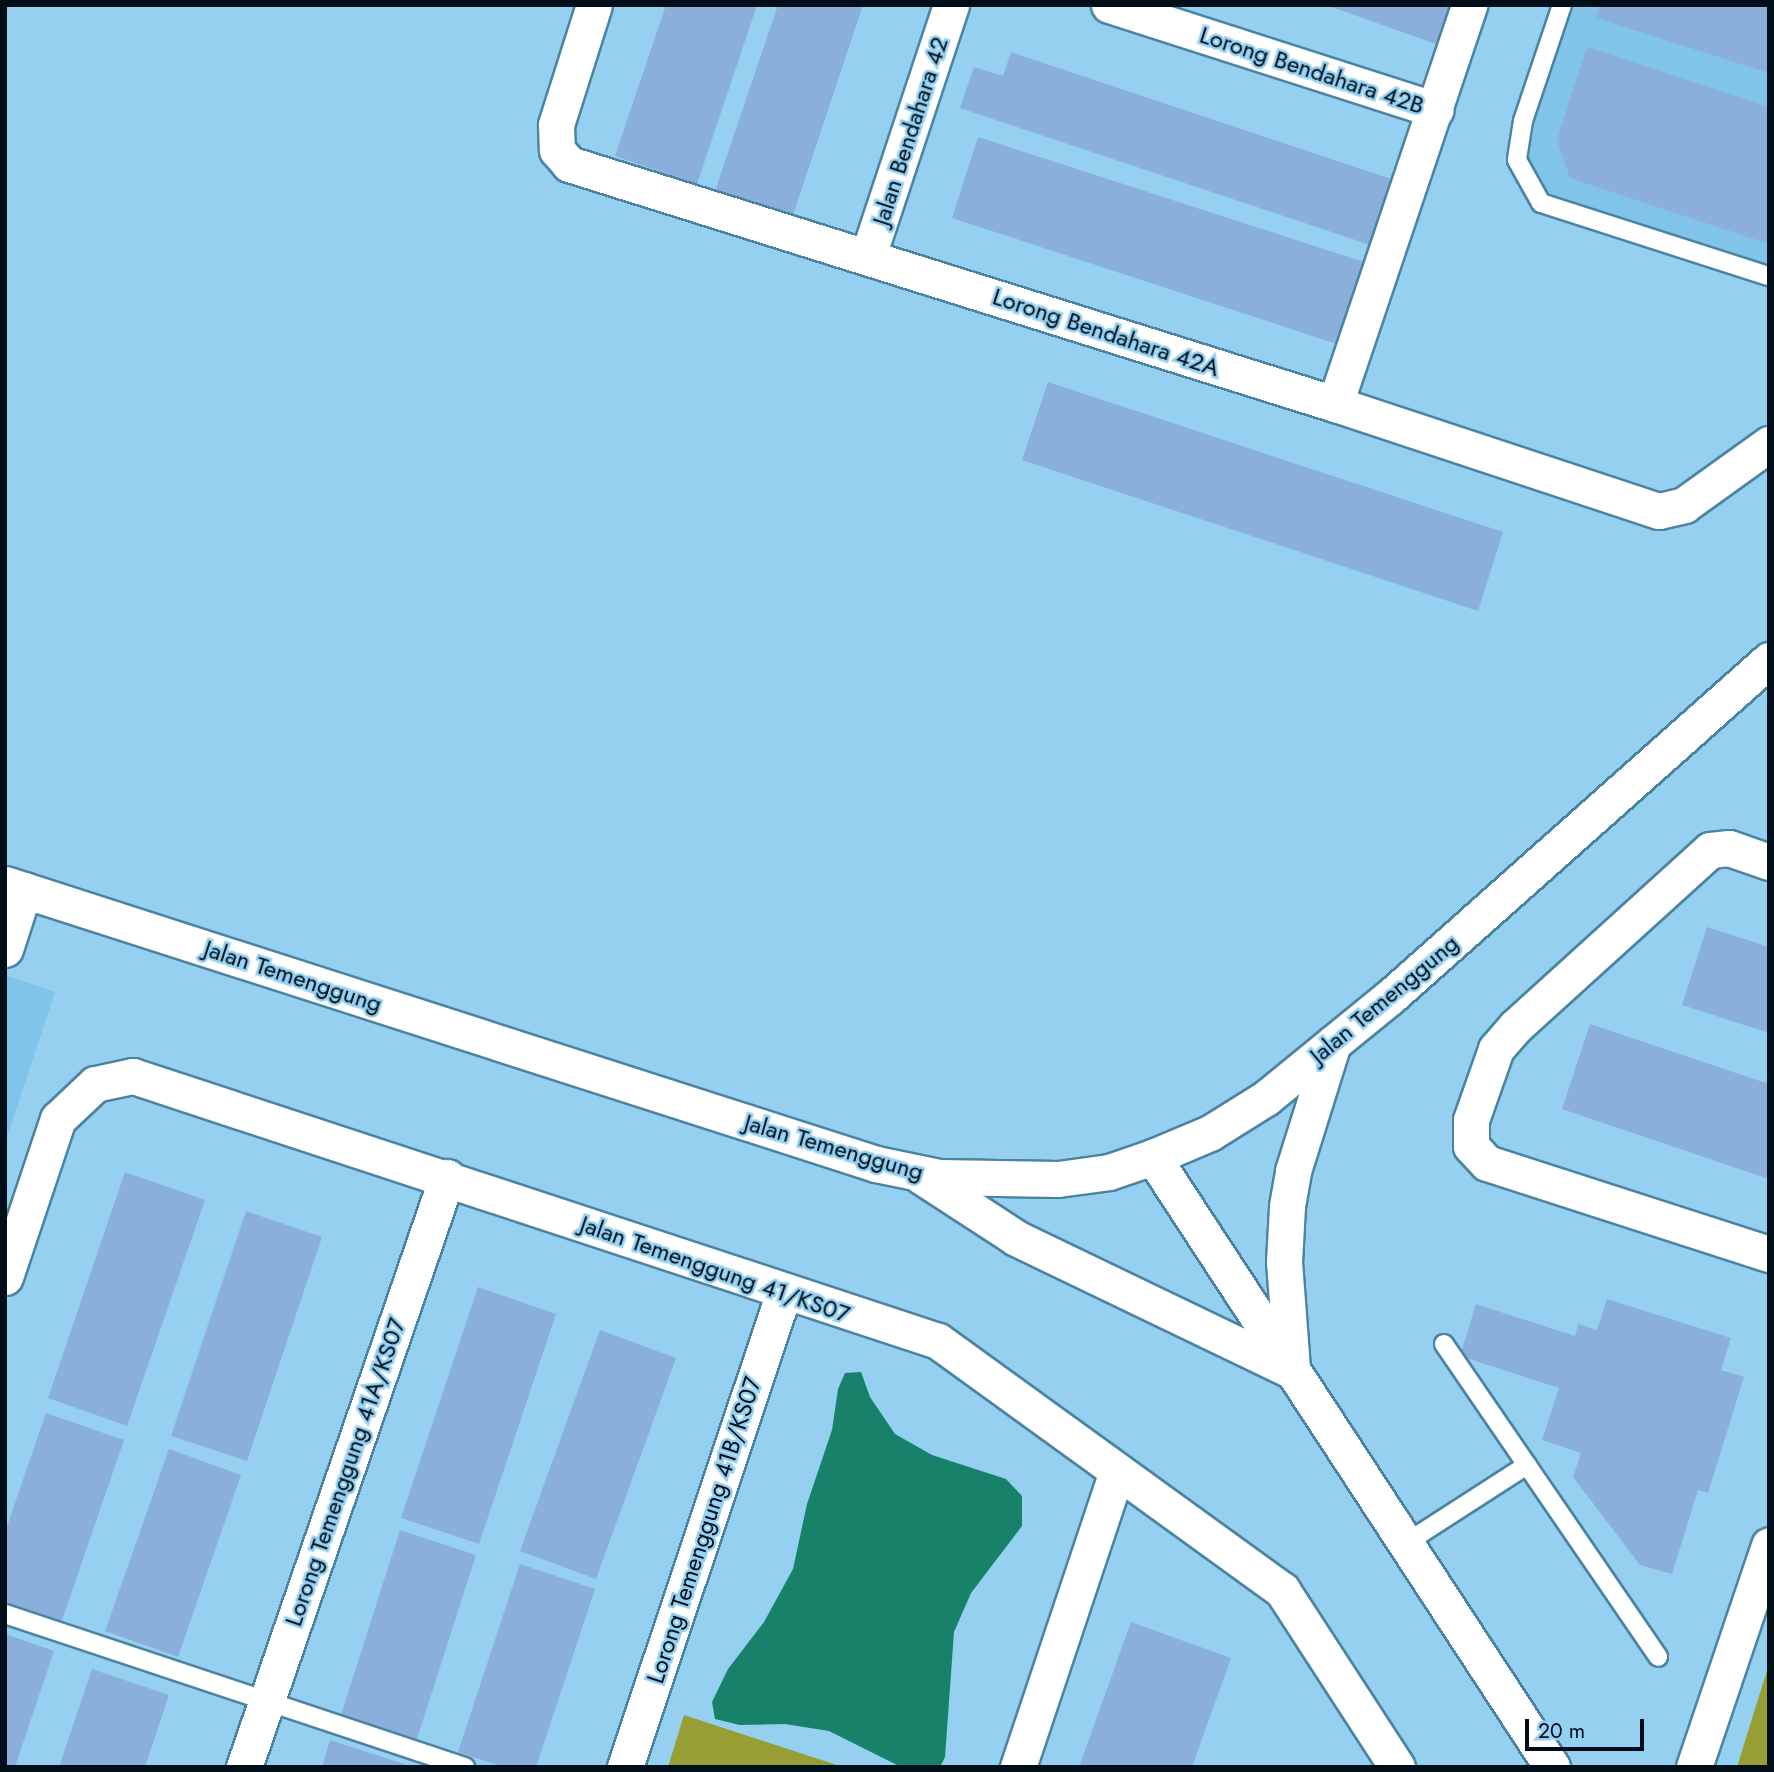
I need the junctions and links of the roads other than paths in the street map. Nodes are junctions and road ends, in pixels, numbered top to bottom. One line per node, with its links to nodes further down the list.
1 (594, 5): 7 (street, Lorong Bendahara 42A)
2 (951, 5): 7 (street, Jalan Bendahara 42)
3 (1109, 5): 6 (street, Lorong Bendahara 42B)
4 (1469, 5): 6 (street)
5 (1562, 5): 8 (lane)
6 (1436, 110): 9 (street)
7 (868, 256): 9 (street, Lorong Bendahara 42A)
8 (1769, 276)
9 (1335, 404): 10 (street, Lorong Bendahara 42A)
10 (1769, 444)
11 (1766, 666): 15 (street, Jalan Temenggung)
12 (1769, 862): 19 (street)
13 (15, 887): 14 (street); 17 (street, Jalan Temenggung)
14 (5, 949)
15 (1333, 1043): 16 (street, Jalan Temenggung); 23 (street)
16 (1153, 1157): 17 (street, Jalan Temenggung); 23 (street)
17 (913, 1171): 23 (street)
18 (447, 1177): 20 (street, Jalan Temenggung 41/KS07); 21 (street, Jalan Temenggung 41/KS07); 30 (street, Lorong Temenggung 41A/KS07)
19 (1769, 1254)
20 (5, 1277)
21 (783, 1294): 25 (street, Jalan Temenggung 41/KS07); 33 (street, Lorong Temenggung 41B/KS07)
22 (1444, 1344): 24 (lane)
23 (1292, 1371): 26 (street)
24 (1527, 1465): 26 (lane); 29 (lane)
25 (1117, 1471): 34 (street); 35 (street, Jalan Temenggung 41/KS07)
26 (1406, 1543): 36 (street)
27 (1766, 1561): 37 (street)
28 (5, 1614): 30 (lane)
29 (1658, 1657)
30 (267, 1701): 31 (street, Lorong Temenggung 41A/KS07); 32 (lane)
31 (244, 1767)
32 (465, 1767)
33 (625, 1767)
34 (1018, 1767)
35 (1397, 1767)
36 (1552, 1767)
37 (1694, 1767)

